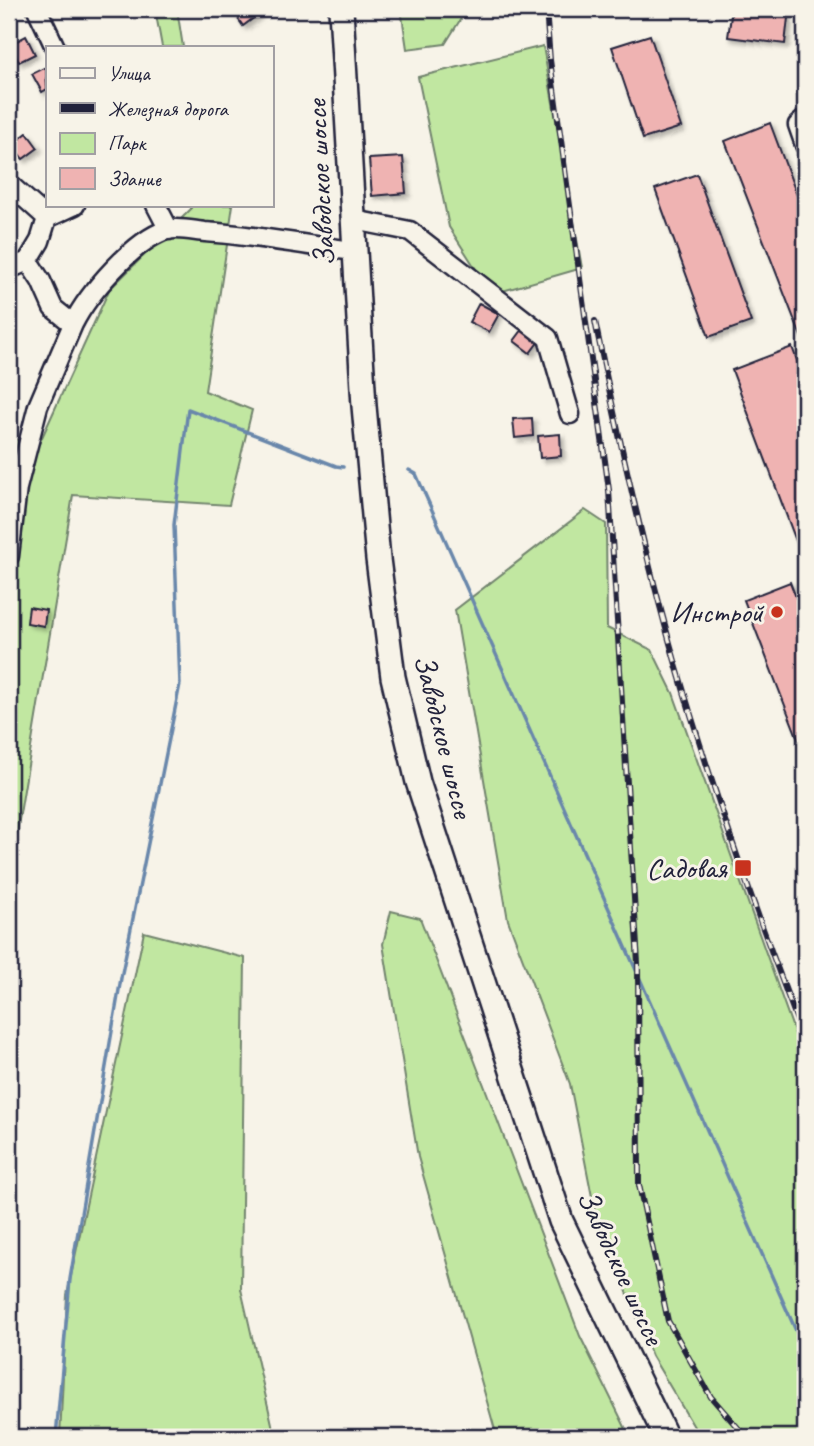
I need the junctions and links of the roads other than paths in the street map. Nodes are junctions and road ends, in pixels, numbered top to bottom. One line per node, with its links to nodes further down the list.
1 (37, 9): 3 (street)
2 (341, 9): 10 (main road, Заводское шоссе)
3 (55, 46)
4 (805, 119): 5 (street)
5 (805, 145)
6 (9, 184): 9 (street)
7 (73, 206): 9 (street)
8 (157, 206): 11 (street)
9 (47, 218): 13 (street)
10 (354, 220): 12 (main road, Заводское шоссе); 16 (street)
11 (169, 230): 12 (street); 15 (street)
12 (355, 251): 19 (main road, Заводское шоссе)
13 (28, 261): 14 (street); 15 (street)
14 (9, 269)
15 (74, 324): 17 (street)
16 (570, 414)
17 (11, 533): 18 (street)
18 (9, 556)
19 (650, 1403): 20 (main road, Заводское шоссе); 21 (main road)
20 (666, 1437)
21 (677, 1437)

